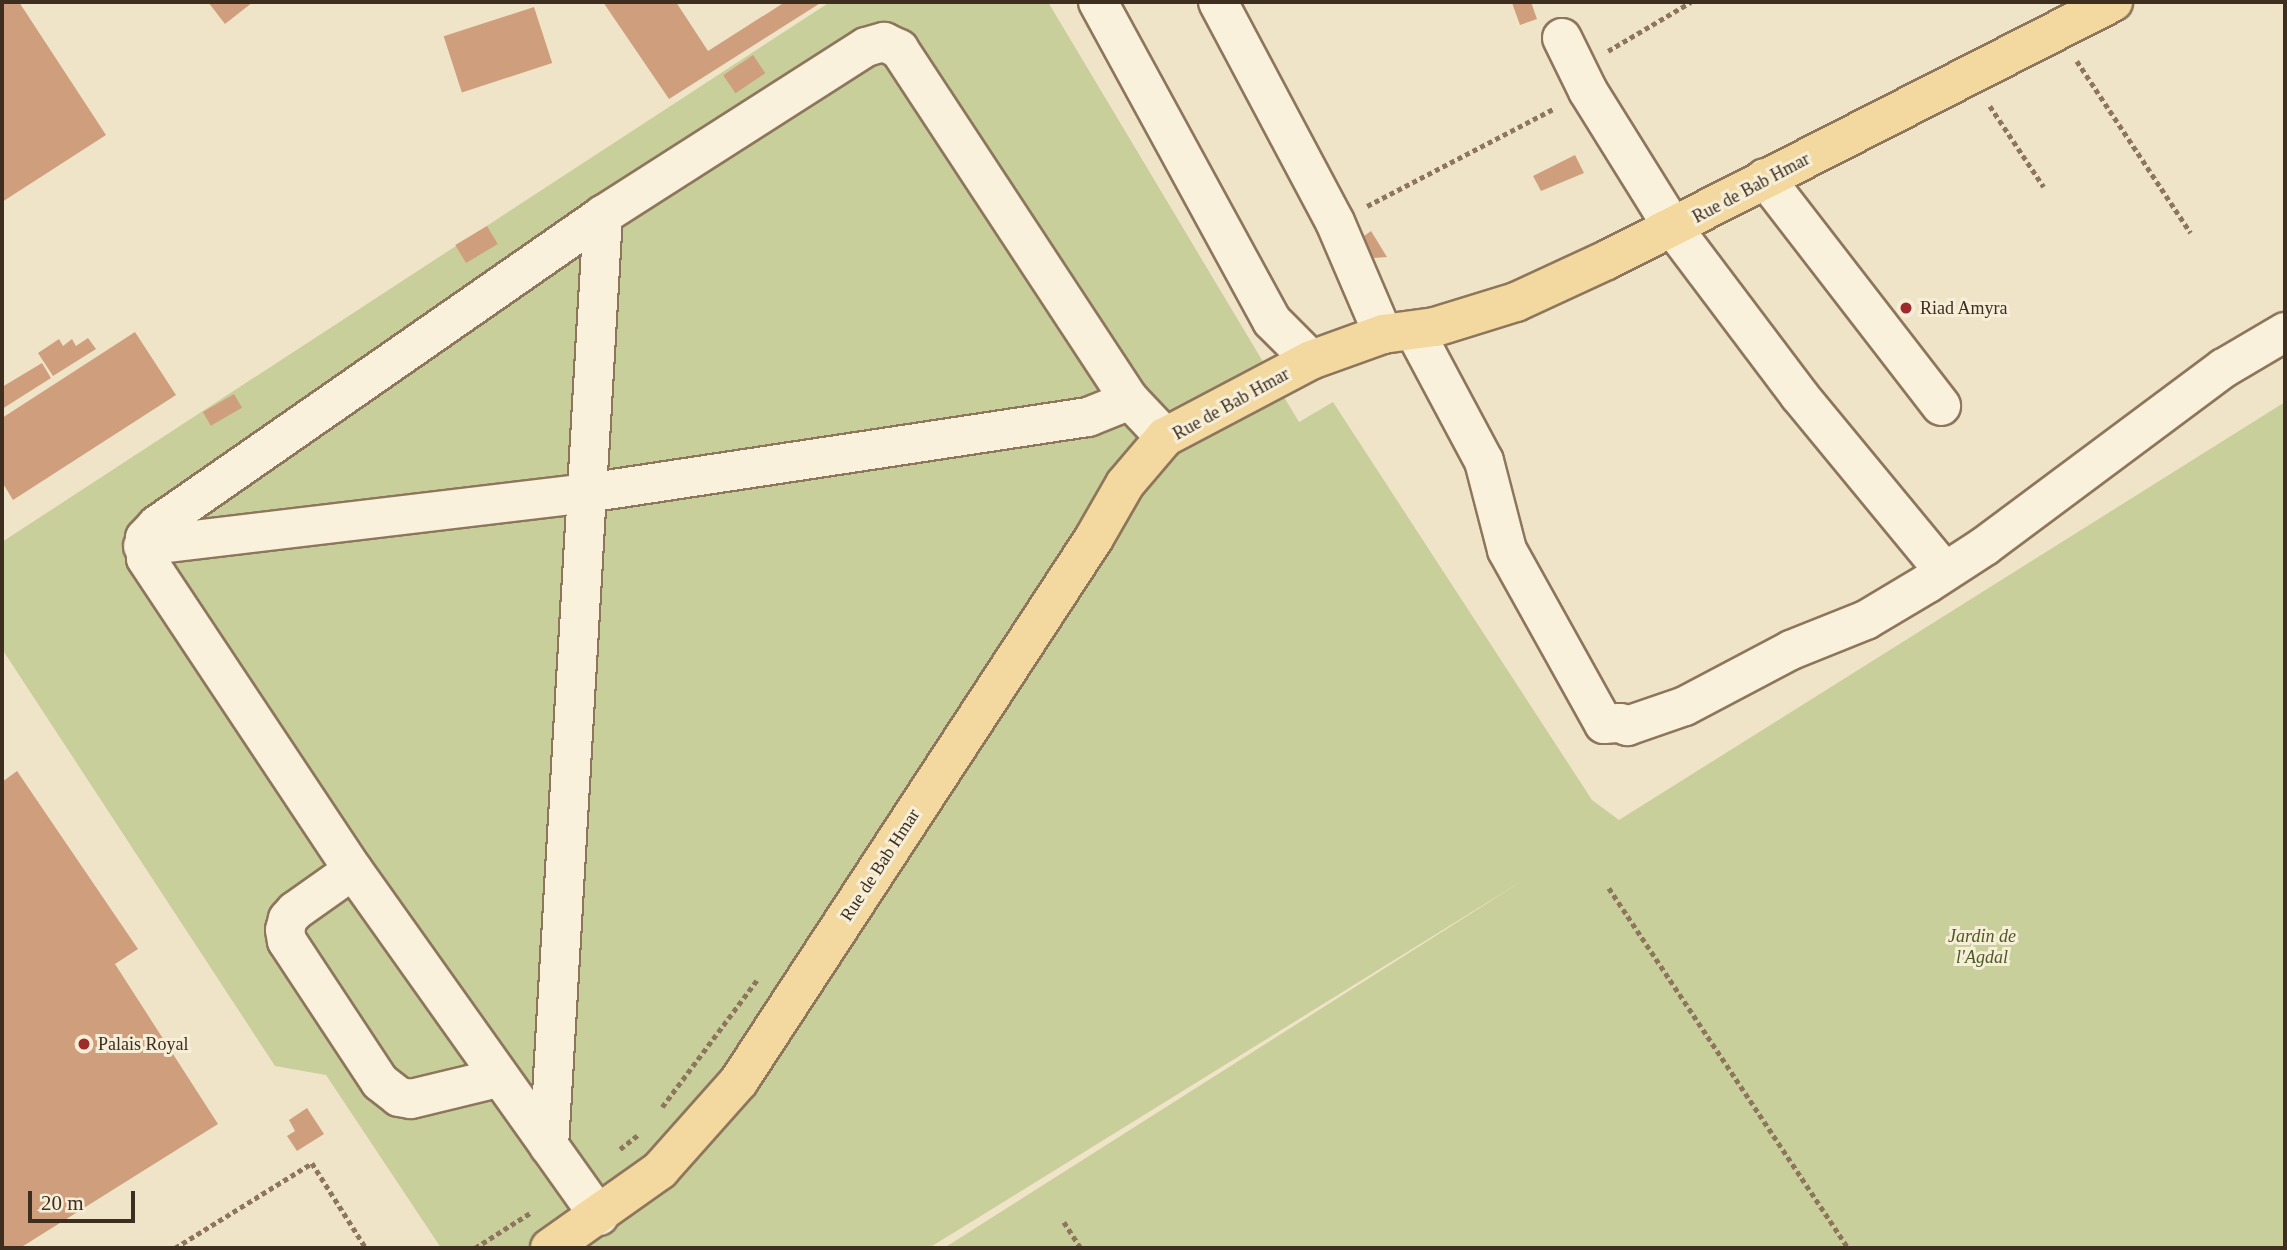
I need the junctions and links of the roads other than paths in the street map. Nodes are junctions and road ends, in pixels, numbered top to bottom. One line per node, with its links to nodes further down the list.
1 (1098, 2): 10 (street)
2 (1218, 2): 9 (street)
3 (2113, 2): 5 (main road, Rue de Bab Hmar)
4 (1576, 66): 7 (street)
5 (1765, 178): 7 (main road, Rue de Bab Hmar); 12 (street)
6 (603, 215): 11 (street); 14 (street); 15 (street)
7 (1674, 229): 9 (main road, Rue de Bab Hmar); 16 (street)
8 (2285, 332): 16 (street)
9 (1399, 333): 10 (main road, Rue de Bab Hmar); 16 (street)
10 (1311, 360): 13 (main road, Rue de Bab Hmar)
11 (1130, 400): 13 (street); 14 (street)
12 (1941, 405)
13 (1165, 437): 20 (main road, Rue de Bab Hmar)
14 (587, 493): 15 (street); 19 (street)
15 (143, 546): 17 (street)
16 (1945, 572)
17 (353, 870): 18 (street); 18 (street)
18 (498, 1078): 19 (street)
19 (549, 1146): 20 (street)
20 (599, 1216): 21 (main road, Rue de Bab Hmar)
21 (550, 1248)

